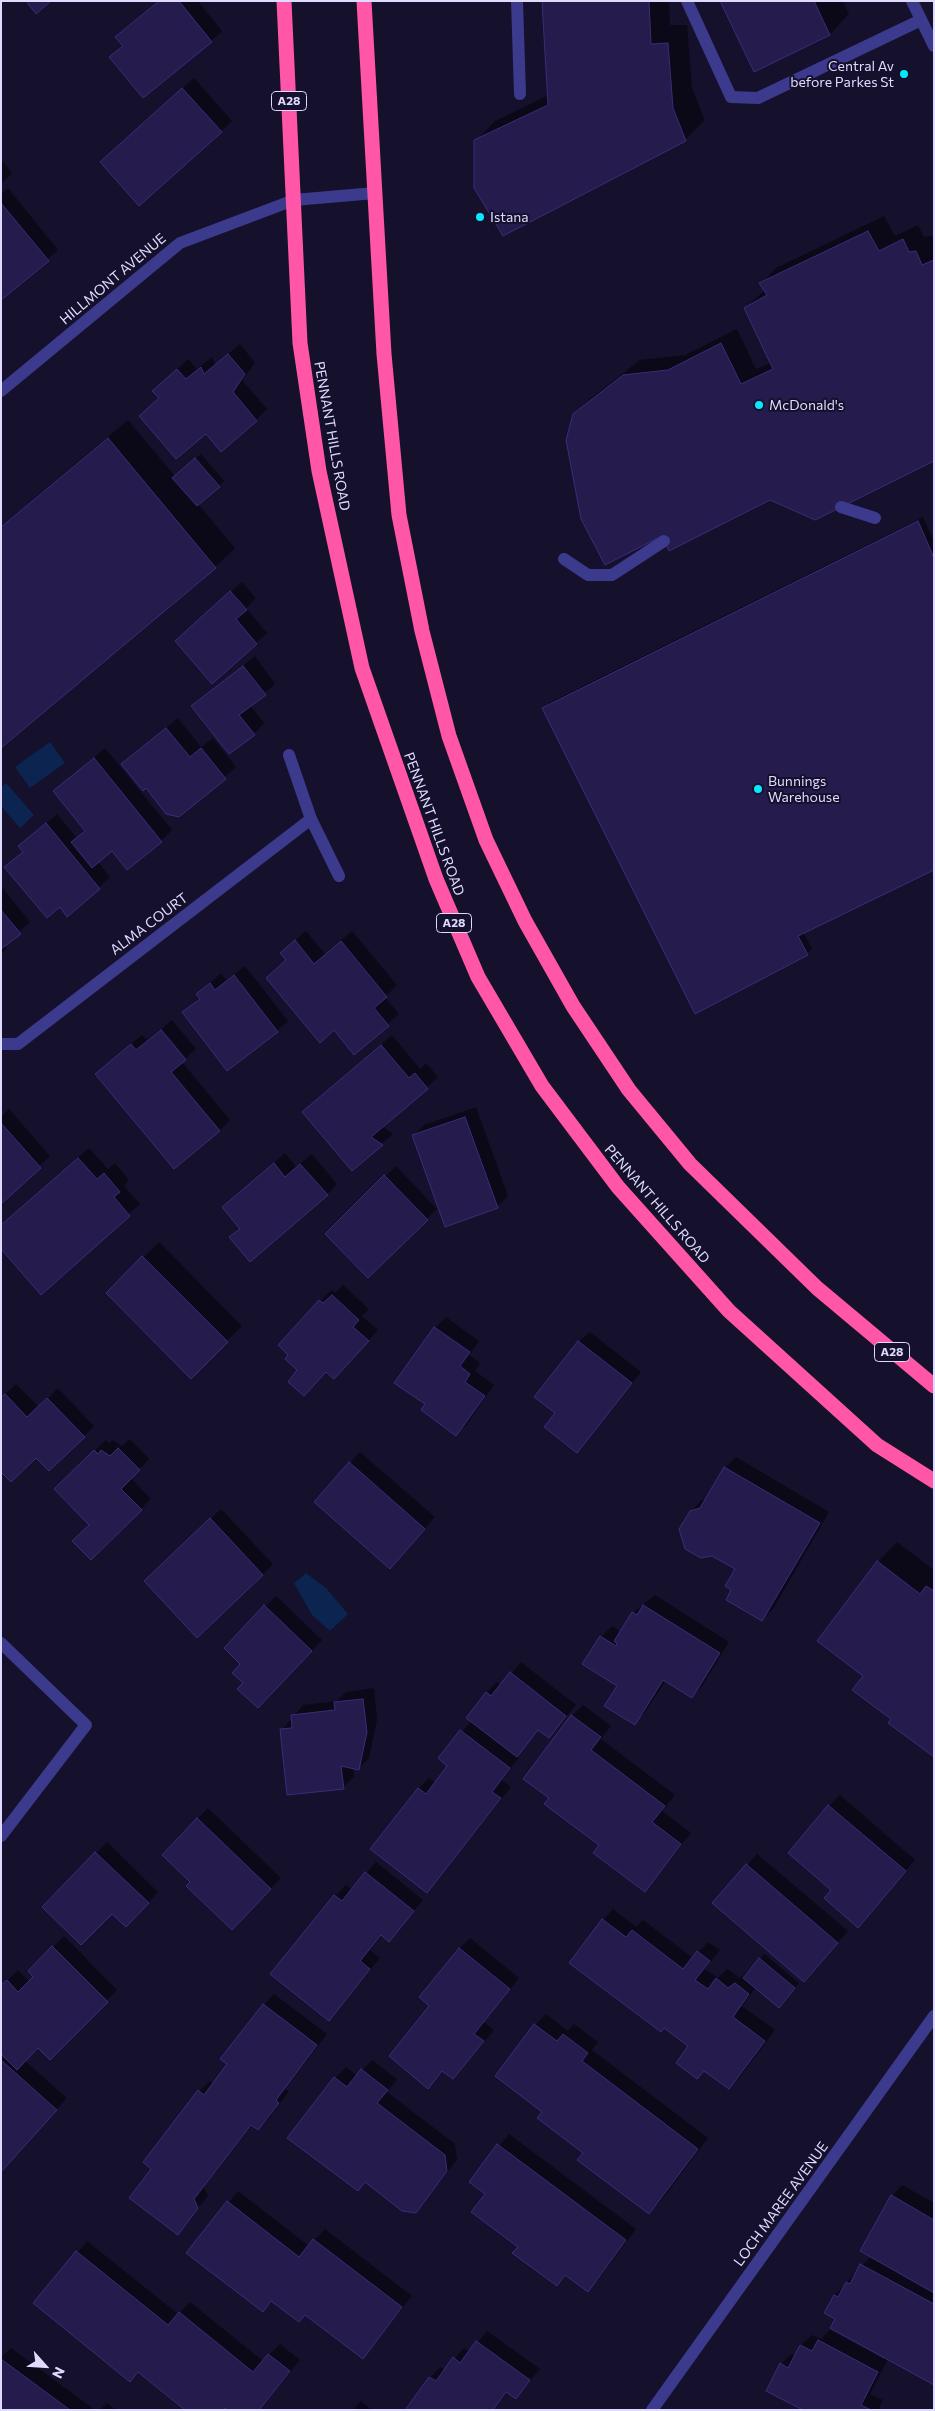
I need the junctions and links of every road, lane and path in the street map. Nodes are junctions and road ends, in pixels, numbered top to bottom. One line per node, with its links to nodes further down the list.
1 (284, 1): 10 (highway, PENNANT HILLS ROAD / A28)
2 (364, 1): 9 (highway, A28)
3 (517, 1): 8 (street)
4 (687, 1): 6 (street)
5 (912, 1): 6 (street)
6 (921, 20): 7 (street)
7 (934, 46)
8 (520, 94)
9 (375, 194): 10 (street, HILLMONT AVENUE); 20 (highway, A28)
10 (294, 200): 11 (street, HILLMONT AVENUE); 21 (highway, PENNANT HILLS ROAD / A28)
11 (1, 391)
12 (841, 507): 13 (street)
13 (875, 518)
14 (664, 541): 15 (street)
15 (564, 559)
16 (289, 755): 17 (street)
17 (311, 819): 18 (street); 19 (street, ALMA COURT)
18 (339, 876)
19 (1, 1044)
20 (934, 1386)
21 (934, 1480)
22 (1, 1643): 23 (street)
23 (1, 1836)
24 (934, 2016): 25 (street, LOCH MAREE AVENUE)
25 (652, 2410)

